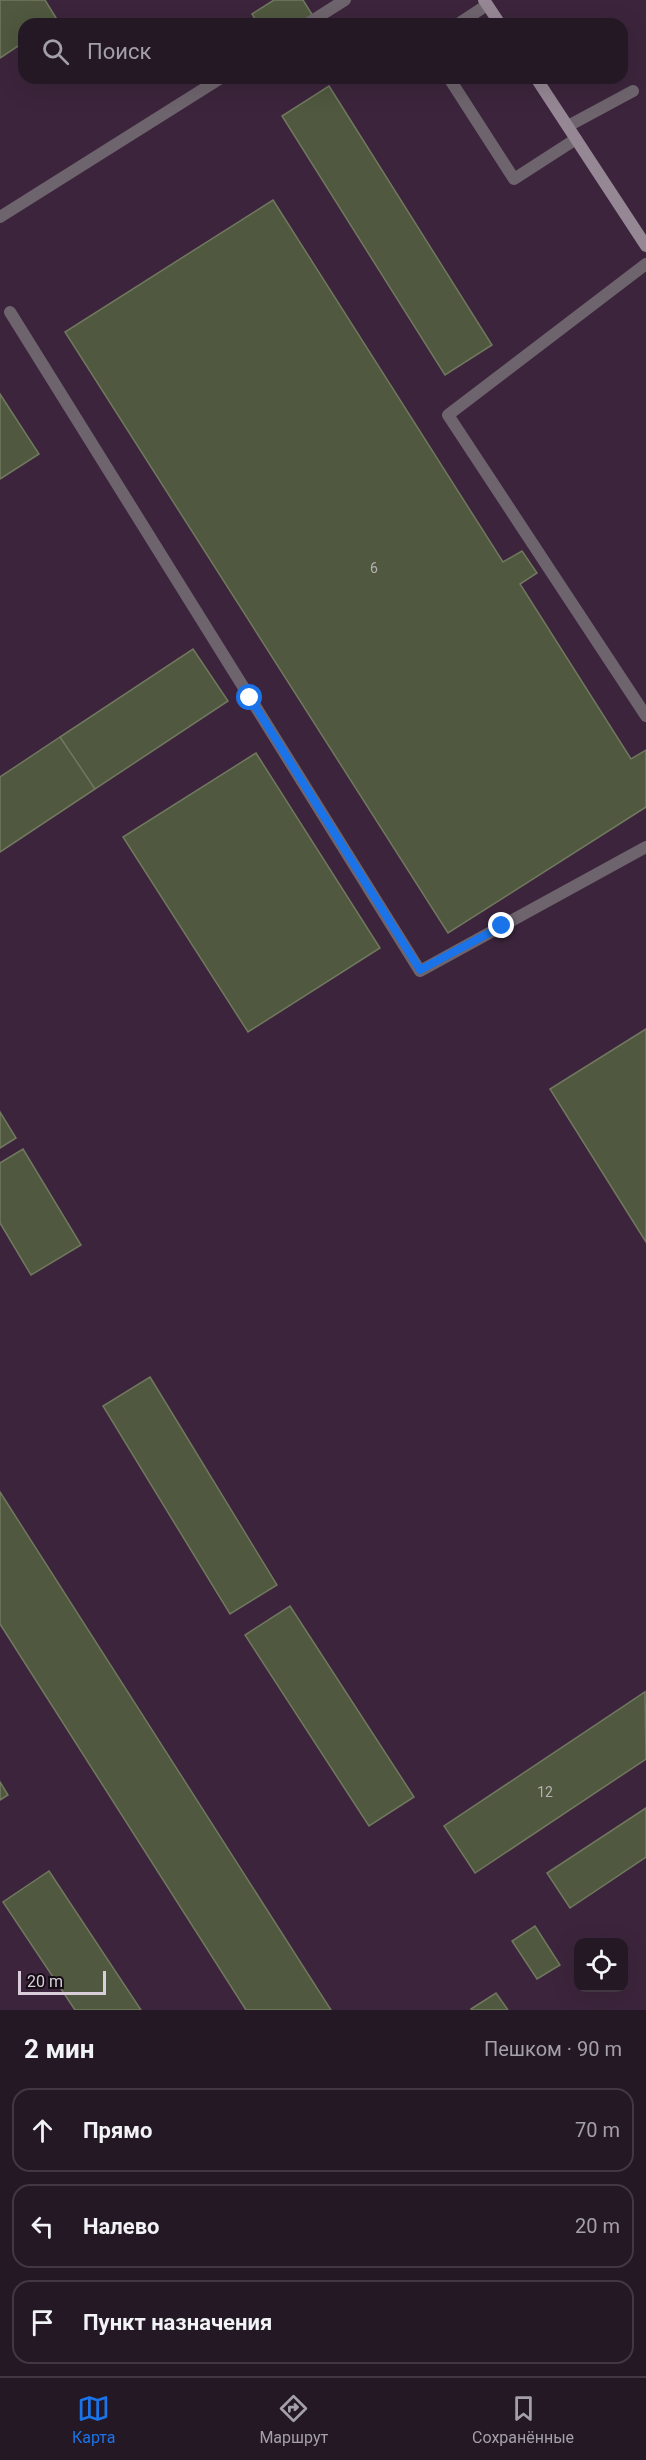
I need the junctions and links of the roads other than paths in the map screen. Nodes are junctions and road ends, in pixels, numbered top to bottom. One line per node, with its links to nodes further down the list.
1 (345, 0): 3 (lane)
2 (486, 3): 4 (lane); 5 (street)
3 (316, 18)
4 (466, 18)
5 (496, 18)
6 (211, 84): 12 (lane)
7 (453, 84): 11 (lane)
8 (540, 84): 10 (street)
9 (633, 91): 10 (lane)
10 (568, 126): 11 (street)
11 (576, 139): 13 (street)
12 (0, 217)
13 (642, 231): 14 (street)
14 (646, 246)
15 (646, 264): 17 (lane)
16 (10, 312): 18 (lane)
17 (646, 716)
18 (646, 847)

